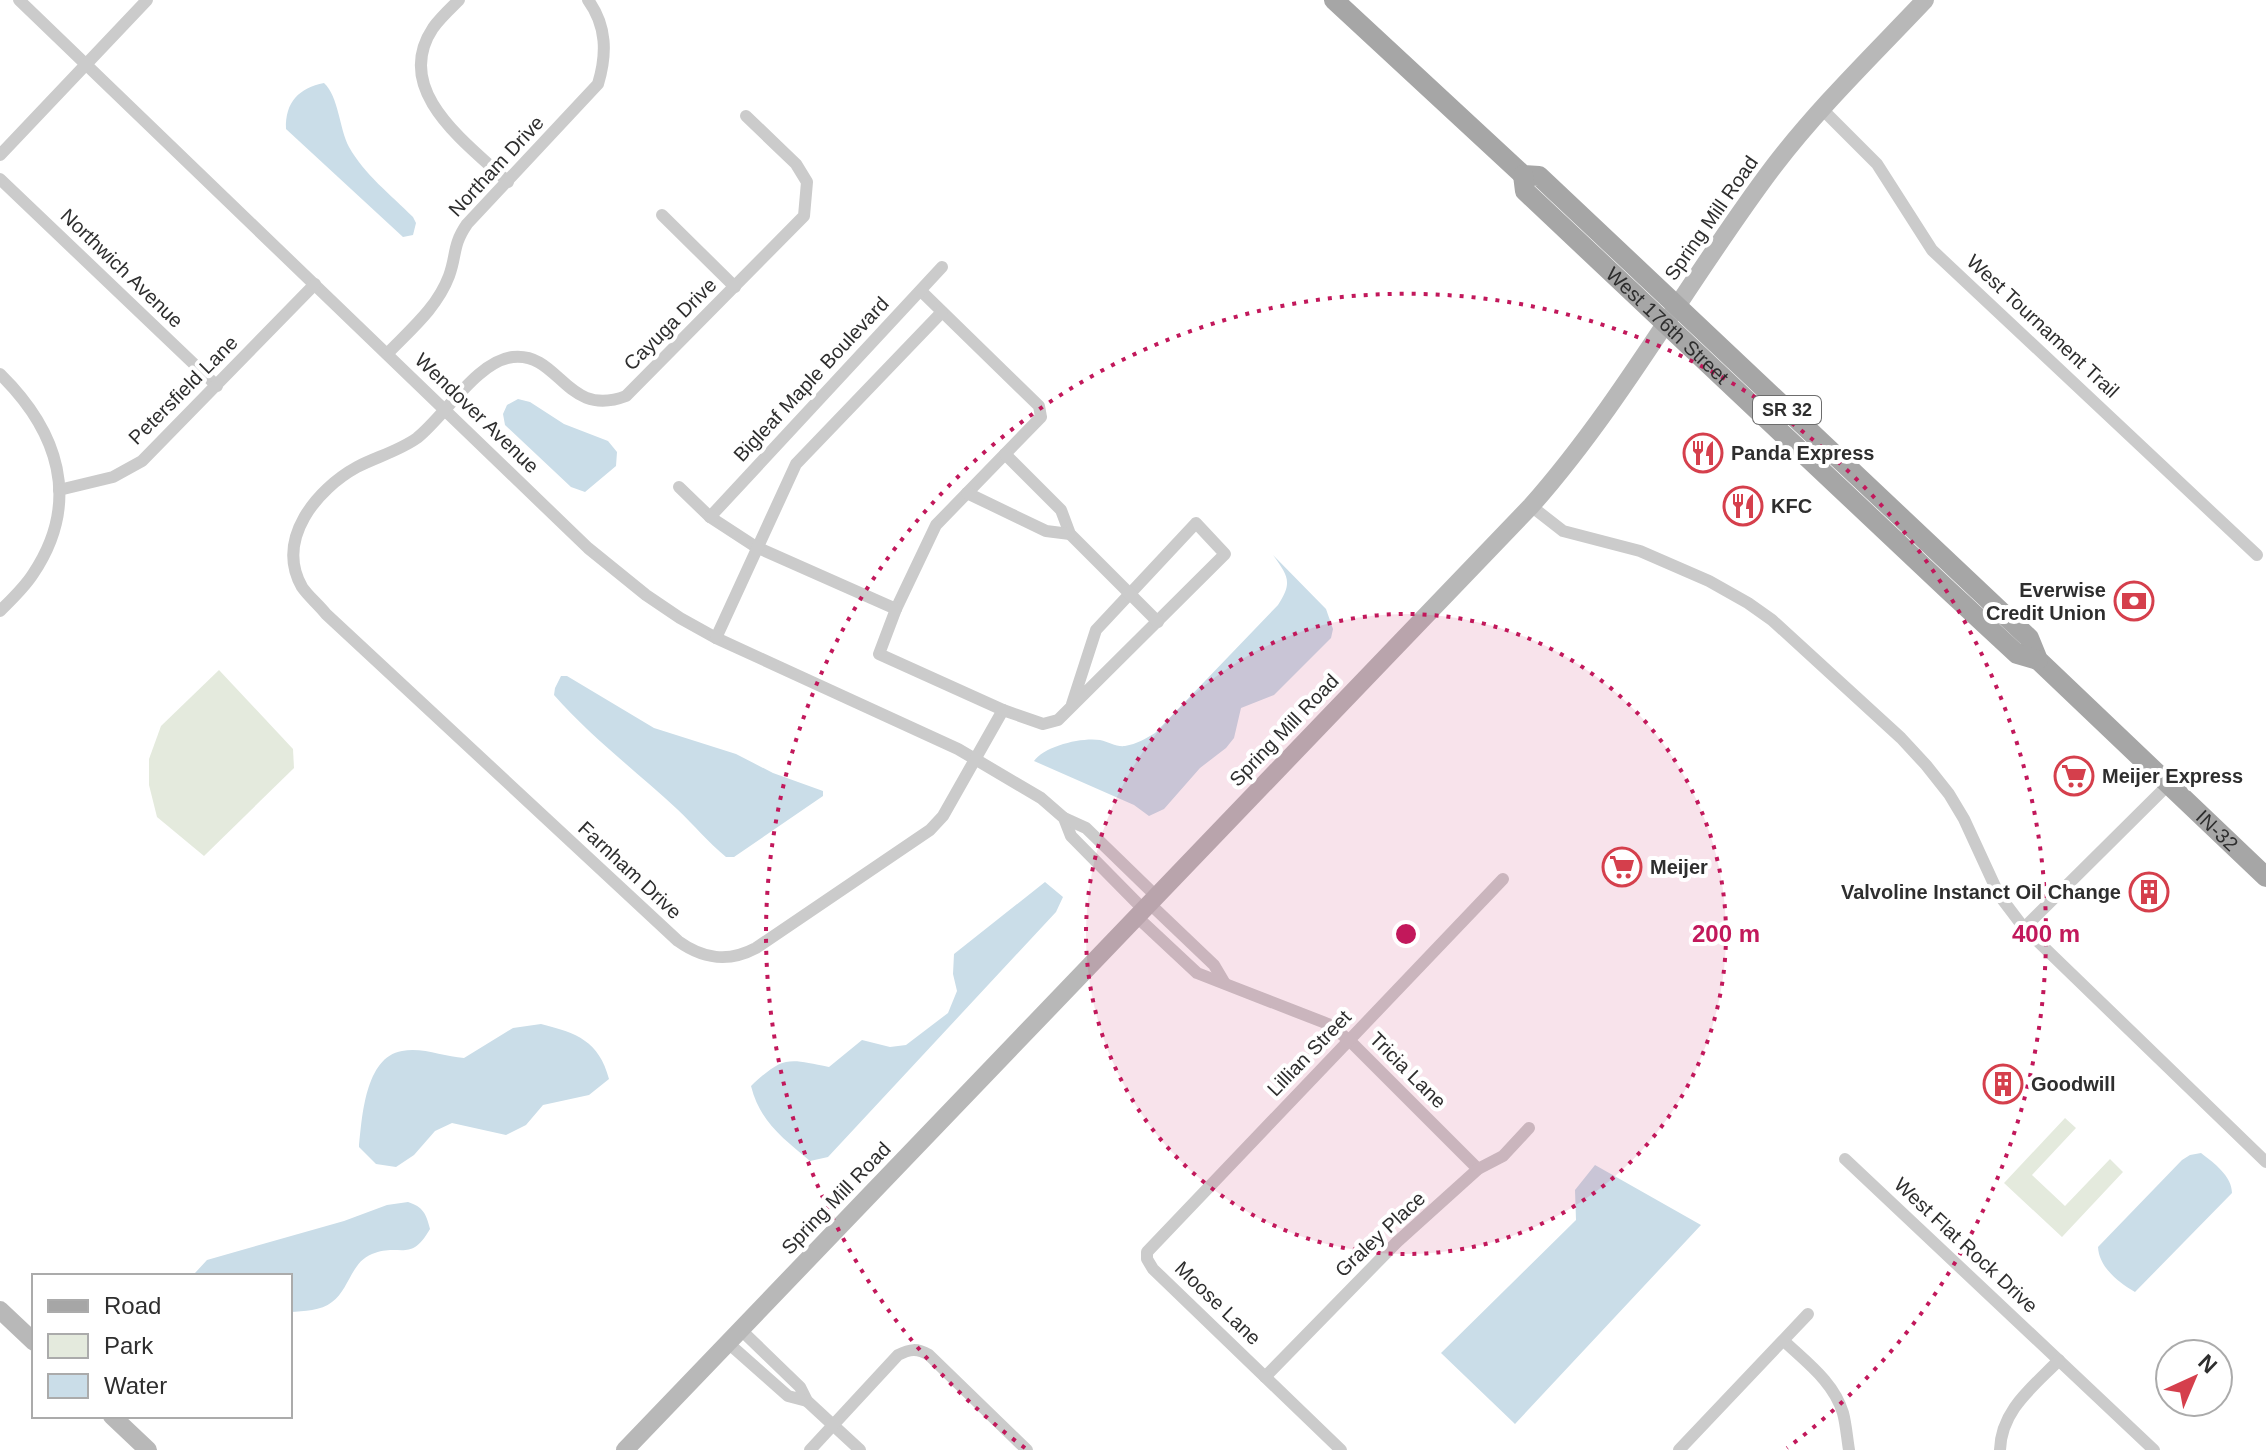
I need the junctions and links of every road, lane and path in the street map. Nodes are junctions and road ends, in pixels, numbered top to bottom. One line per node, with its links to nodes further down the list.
1 (19, 0): 7 (street, Wendover Avenue)
2 (147, 0): 7 (street)
3 (459, 0): 12 (street)
4 (588, 0): 12 (street, Northam Drive)
5 (1334, 0): 19 (main road, West 176th Street / SR 32)
6 (1925, 0): 8 (street, Spring Mill Road)
7 (85, 64): 10 (street); 15 (street, Wendover Avenue)
8 (1822, 109): 19 (street, Spring Mill Road); 32 (street, West Tournament Trail)
9 (746, 116): 16 (street, Cayuga Drive)
10 (0, 155)
11 (0, 179): 22 (street, Northwich Avenue)
12 (508, 182): 20 (street, Northam Drive)
13 (662, 215): 16 (street)
14 (942, 267): 17 (street, Bigleaf Maple Boulevard)
15 (315, 284): 20 (street, Wendover Avenue); 22 (street, Petersfield Lane)
16 (735, 287): 23 (street, Cayuga Drive)
17 (921, 291): 18 (street); 29 (street, Bigleaf Maple Boulevard)
18 (942, 312): 24 (street); 31 (street)
19 (1671, 314): 28 (street, Spring Mill Road); 42 (main road, West 176th Street / SR 32)
20 (387, 354): 23 (street, Wendover Avenue)
21 (0, 374): 26 (street)
22 (217, 386): 26 (street, Petersfield Lane)
23 (446, 410): 33 (street, Cayuga Drive); 38 (street, Wendover Avenue)
24 (1005, 454): 27 (street); 30 (street)
25 (679, 487): 29 (street)
26 (59, 490): 36 (street)
27 (967, 493): 30 (street); 35 (street)
28 (1531, 506): 45 (street, Spring Mill Road); 46 (street)
29 (710, 517): 31 (street)
30 (1070, 534): 34 (street)
31 (756, 547): 35 (street); 38 (street)
32 (2257, 555)
33 (294, 558): 41 (street, Farnham Drive)
34 (1130, 594): 37 (street); 37 (street); 39 (street)
35 (896, 609): 40 (street)
36 (0, 611)
37 (1158, 622): 39 (street)
38 (716, 638): 41 (street, Wendover Avenue)
39 (1072, 704): 40 (street)
40 (1003, 710): 41 (street)
41 (976, 758): 45 (street, Wendover Avenue)
42 (2169, 784): 43 (main road, IN-32 / SR 32); 46 (street)
43 (2266, 877)
44 (1503, 879): 47 (street, Lillian Street)
45 (1146, 906): 47 (street, Tricia Lane); 55 (street, Spring Mill Road)
46 (2024, 928): 50 (street)
47 (1349, 1040): 51 (street, Tricia Lane); 52 (street, Lillian Street)
48 (1529, 1128): 51 (street, Graley Place)
49 (1845, 1159): 58 (street, West Flat Rock Drive)
50 (2266, 1162)
51 (1478, 1169): 59 (street, Graley Place)
52 (1147, 1255): 59 (street, Moose Lane)
53 (0, 1310): 56 (street)
54 (1808, 1314): 57 (street)
55 (734, 1336): 61 (street); 63 (street, Spring Mill Road)
56 (32, 1340)
57 (1784, 1341): 68 (street); 69 (street)
58 (2059, 1360): 70 (street); 71 (street, West Flat Rock Drive)
59 (1265, 1377): 67 (street, Moose Lane)
60 (114, 1418): 62 (street)
61 (834, 1425): 64 (street); 65 (street); 66 (street)
62 (148, 1450)
63 (625, 1450)
64 (810, 1450)
65 (860, 1450)
66 (1027, 1450)
67 (1341, 1450)
68 (1679, 1450)
69 (1849, 1450)
70 (2000, 1450)
71 (2154, 1450)

